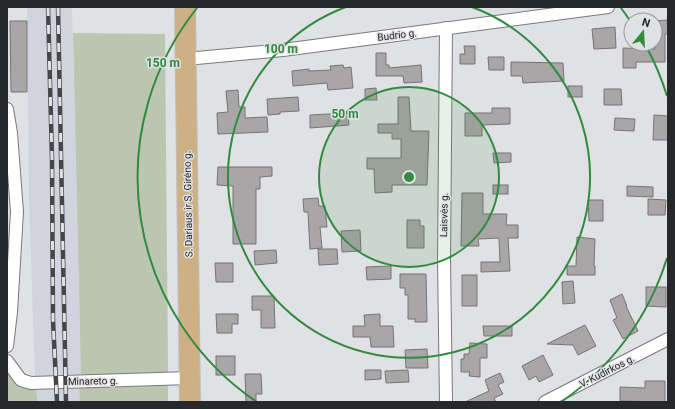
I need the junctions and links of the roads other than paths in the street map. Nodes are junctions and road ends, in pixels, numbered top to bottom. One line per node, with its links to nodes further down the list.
1 (185, 7): 4 (main road, S. Dariaus ir S. Girėno g.)
2 (608, 7): 3 (street, Budrio g.)
3 (446, 28): 4 (street, Budrio g.); 11 (street, Laisvės g.)
4 (186, 59): 9 (main road, S. Dariaus ir S. Girėno g.)
5 (7, 109): 7 (street)
6 (668, 339): 12 (street, V. Kudirkos g.)
7 (7, 346)
8 (7, 361): 9 (street, Minareto g.)
9 (190, 378): 10 (main road, S. Dariaus ir S. Girėno g.)
10 (190, 402)
11 (446, 402)
12 (545, 402)

